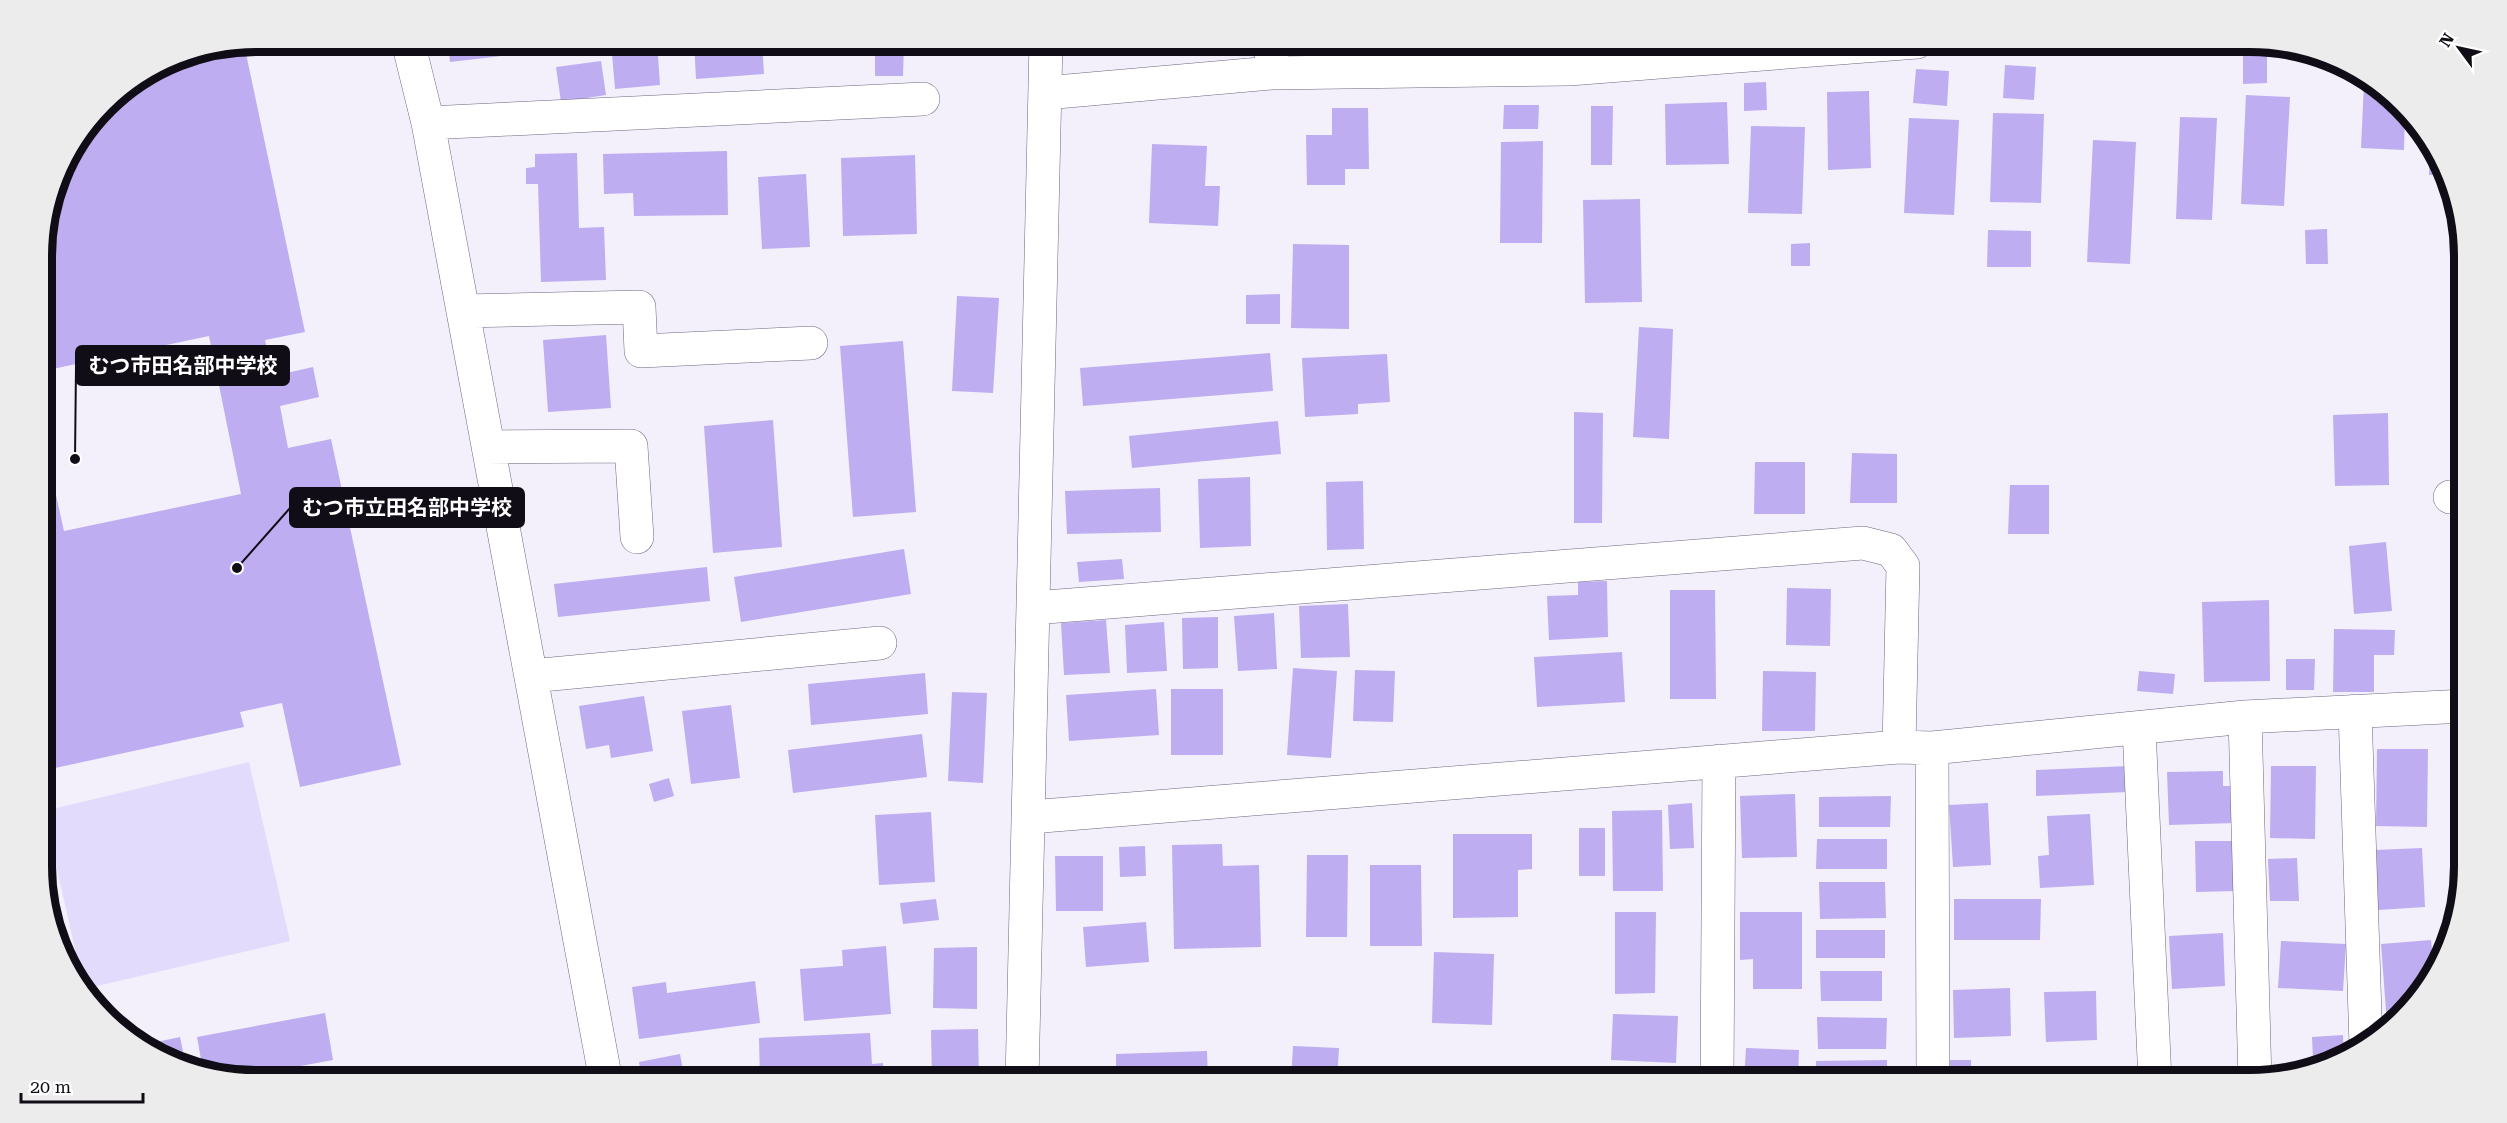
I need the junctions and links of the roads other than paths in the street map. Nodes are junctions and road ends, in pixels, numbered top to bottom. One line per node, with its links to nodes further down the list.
1 (1641, 52): 4 (street)
2 (411, 53): 8 (street)
3 (1046, 53): 6 (street)
4 (1569, 55): 5 (street)
5 (1271, 57): 6 (street)
6 (1045, 93): 13 (street)
7 (922, 99): 8 (street)
8 (428, 123): 9 (street)
9 (463, 311): 10 (street); 11 (street)
10 (811, 343)
11 (488, 447): 12 (street); 15 (street)
12 (637, 537)
13 (1033, 608): 20 (street); 23 (street)
14 (880, 643): 15 (street)
15 (531, 676): 25 (street)
16 (2454, 706): 17 (street)
17 (2355, 711): 18 (street); 24 (street)
18 (2245, 717): 19 (street); 30 (street)
19 (2139, 728): 21 (street); 29 (street)
20 (1899, 747): 21 (street); 22 (street)
21 (1932, 748): 28 (street)
22 (1719, 761): 23 (street); 27 (street)
23 (1030, 817): 26 (street)
24 (2366, 1035)
25 (604, 1070)
26 (1022, 1070)
27 (1717, 1070)
28 (1933, 1070)
29 (2155, 1070)
30 (2255, 1070)

